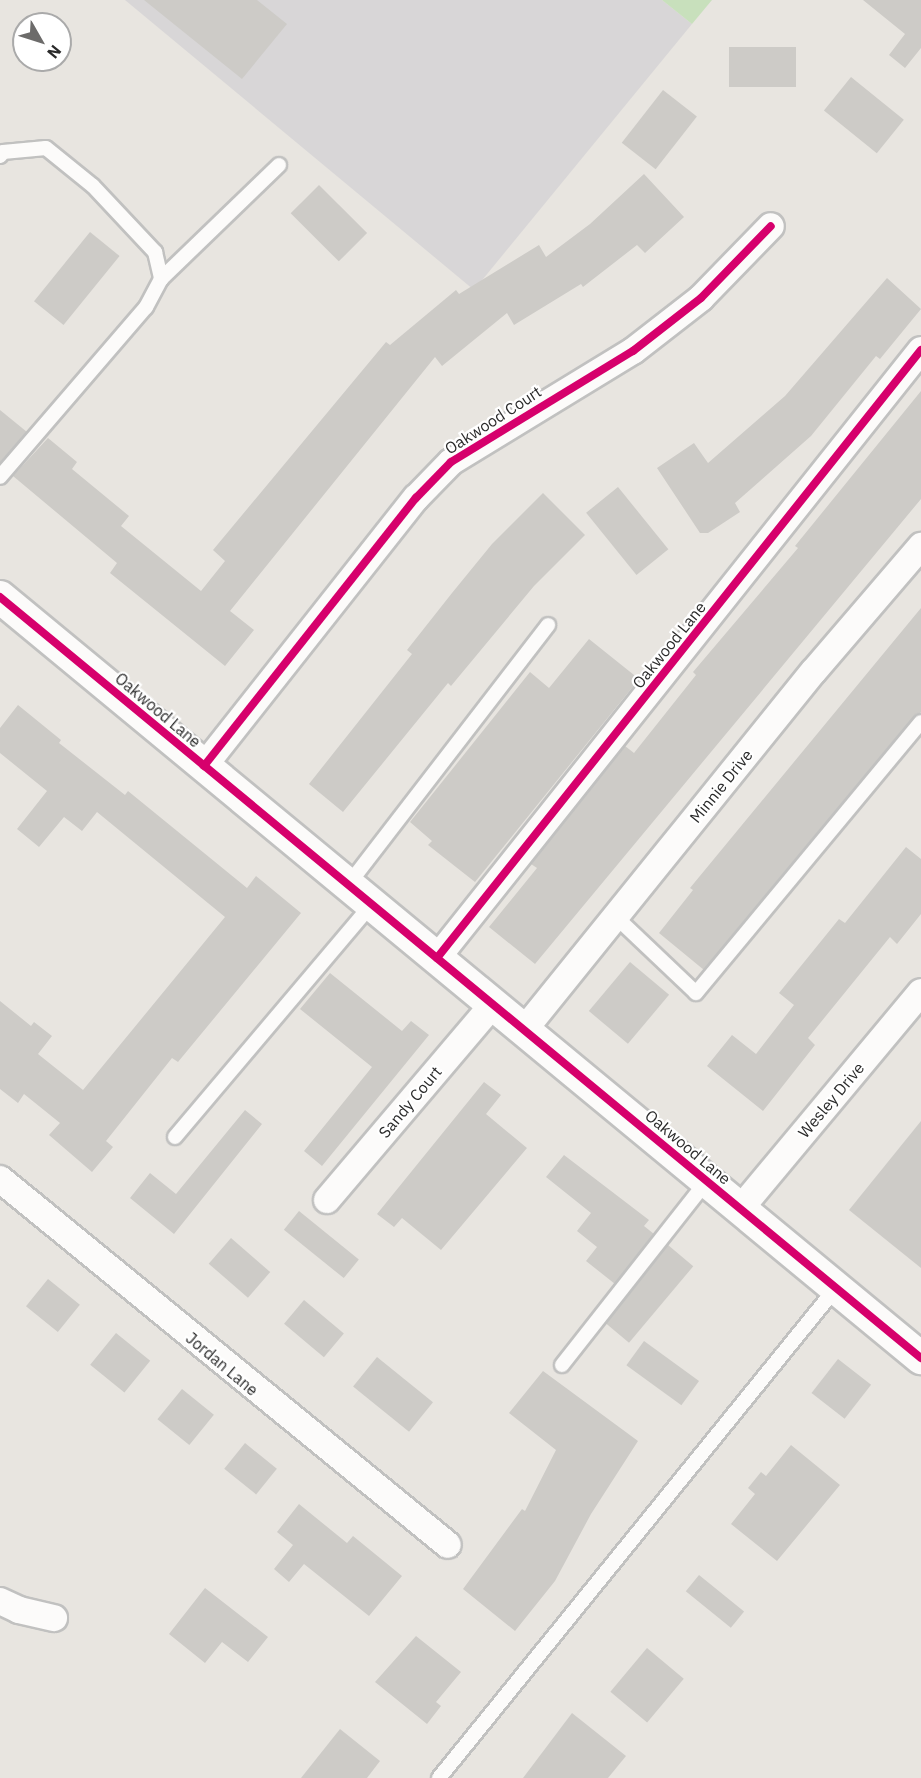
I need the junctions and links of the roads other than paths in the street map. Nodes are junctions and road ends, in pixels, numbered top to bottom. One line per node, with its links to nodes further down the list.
1 (0, 156): 4 (lane)
2 (279, 165): 4 (lane)
3 (771, 226): 11 (street, Oakwood Court)
4 (161, 279): 6 (lane)
5 (921, 350): 15 (street, Oakwood Lane)
6 (0, 477)
7 (921, 546): 14 (street, Minnie Drive)
8 (0, 597): 11 (street, Oakwood Lane)
9 (548, 625): 12 (lane)
10 (921, 722): 14 (lane)
11 (204, 766): 12 (street, Oakwood Lane)
12 (348, 885): 13 (street, Oakwood Lane)
13 (372, 904): 15 (street, Oakwood Lane); 19 (lane)
14 (616, 917): 18 (street, Minnie Drive)
15 (437, 958): 17 (street, Oakwood Lane)
16 (921, 992): 23 (street, Wesley Drive)
17 (493, 1005): 18 (street, Oakwood Lane); 22 (street, Sandy Court)
18 (524, 1030): 21 (street, Oakwood Lane)
19 (175, 1137)
20 (0, 1179): 27 (street, Jordan Lane)
21 (707, 1181): 23 (street, Oakwood Lane); 26 (lane)
22 (327, 1200)
23 (741, 1208): 24 (street, Oakwood Lane)
24 (836, 1288): 25 (street, Oakwood Lane); 30 (lane)
25 (921, 1358)
26 (562, 1365)
27 (448, 1545)
28 (0, 1601): 29 (street)
29 (54, 1618)
30 (439, 1778)

